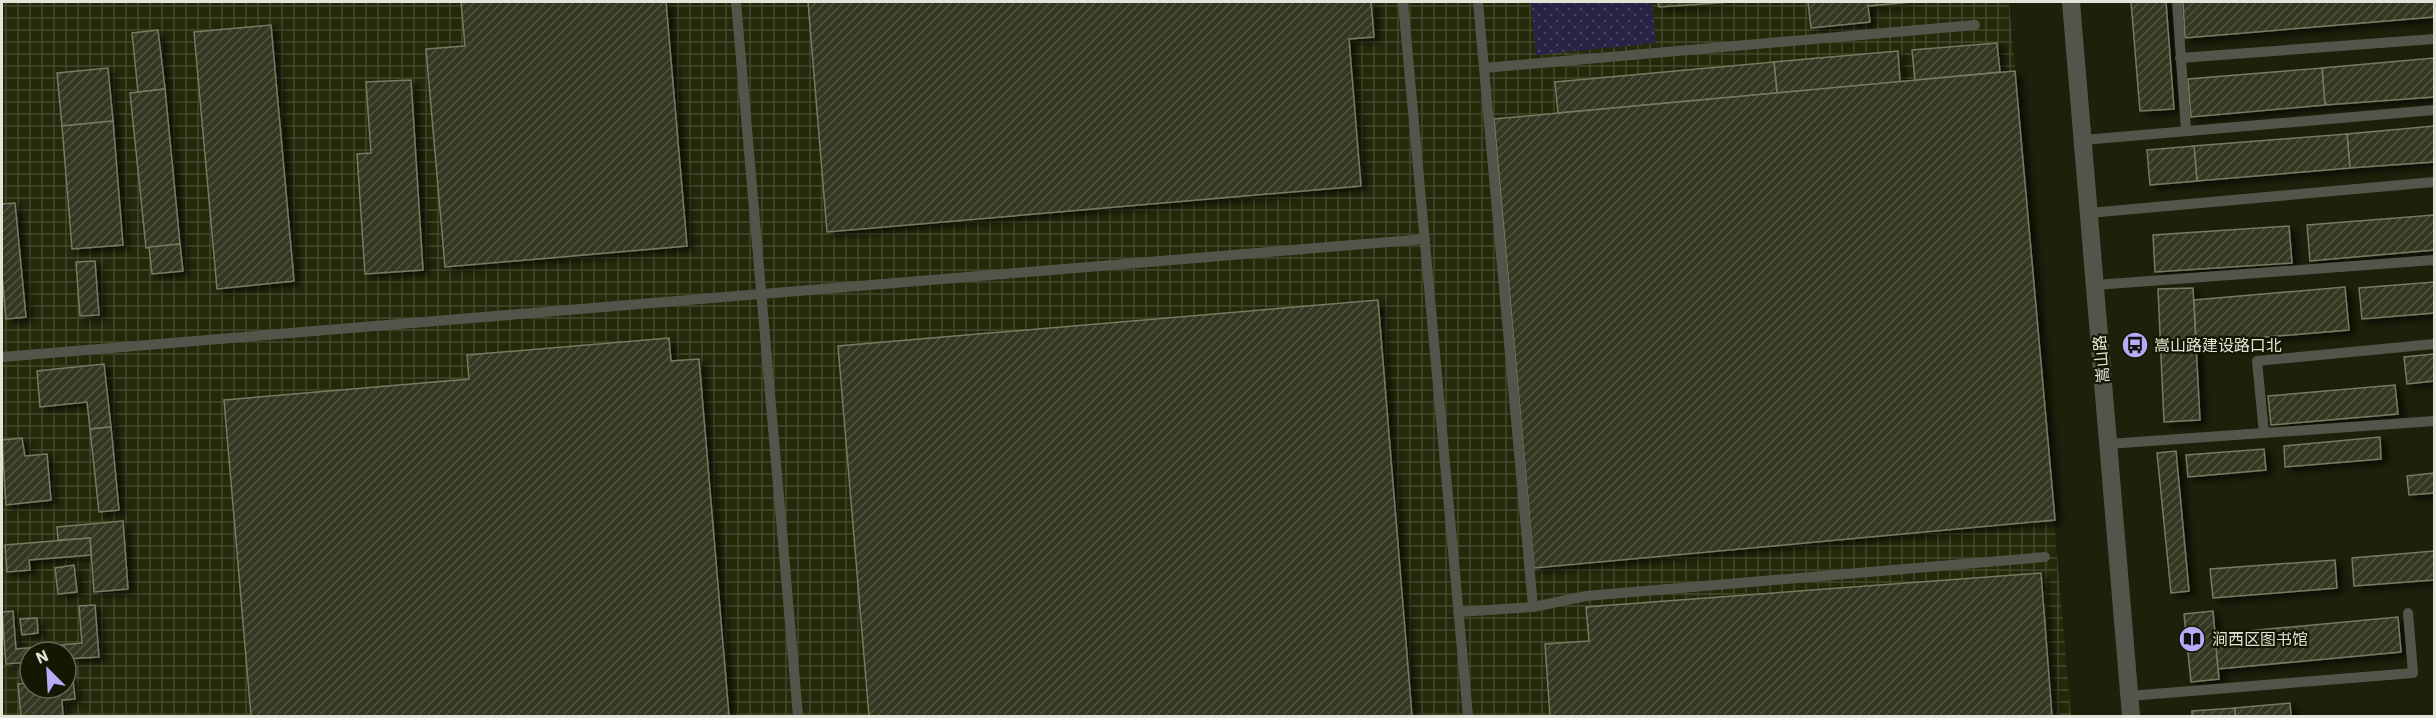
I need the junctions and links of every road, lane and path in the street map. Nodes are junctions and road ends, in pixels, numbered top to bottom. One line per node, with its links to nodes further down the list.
1 (736, 2): 19 (lane)
2 (1403, 2): 16 (lane)
3 (1478, 2): 10 (lane)
4 (2071, 2): 13 (street, 嵩山路)
5 (2082, 2): 13 (street, 嵩山路)
6 (2176, 2): 9 (lane)
7 (1975, 25): 10 (lane)
8 (2434, 39): 9 (lane)
9 (2181, 58): 12 (lane)
10 (1484, 68): 26 (lane)
11 (2434, 110): 12 (lane)
12 (2186, 131): 13 (lane)
13 (2088, 139): 15 (street, 嵩山路)
14 (2434, 182): 15 (lane)
15 (2094, 213): 18 (street, 嵩山路)
16 (1425, 239): 19 (lane); 27 (lane)
17 (2434, 260): 18 (lane)
18 (2100, 284): 24 (street, 嵩山路)
19 (761, 294): 21 (lane); 30 (lane)
20 (2434, 344): 23 (lane)
21 (2, 357)
22 (2434, 421): 23 (lane)
23 (2264, 433): 24 (lane)
24 (2114, 443): 29 (street, 嵩山路)
25 (2045, 557): 26 (lane)
26 (1533, 608): 27 (lane)
27 (1458, 612): 31 (lane)
28 (2408, 613): 29 (lane)
29 (2135, 696): 32 (street, 嵩山路); 33 (street, 嵩山路)
30 (798, 717)
31 (1468, 717)
32 (2131, 717)
33 (2142, 717)

